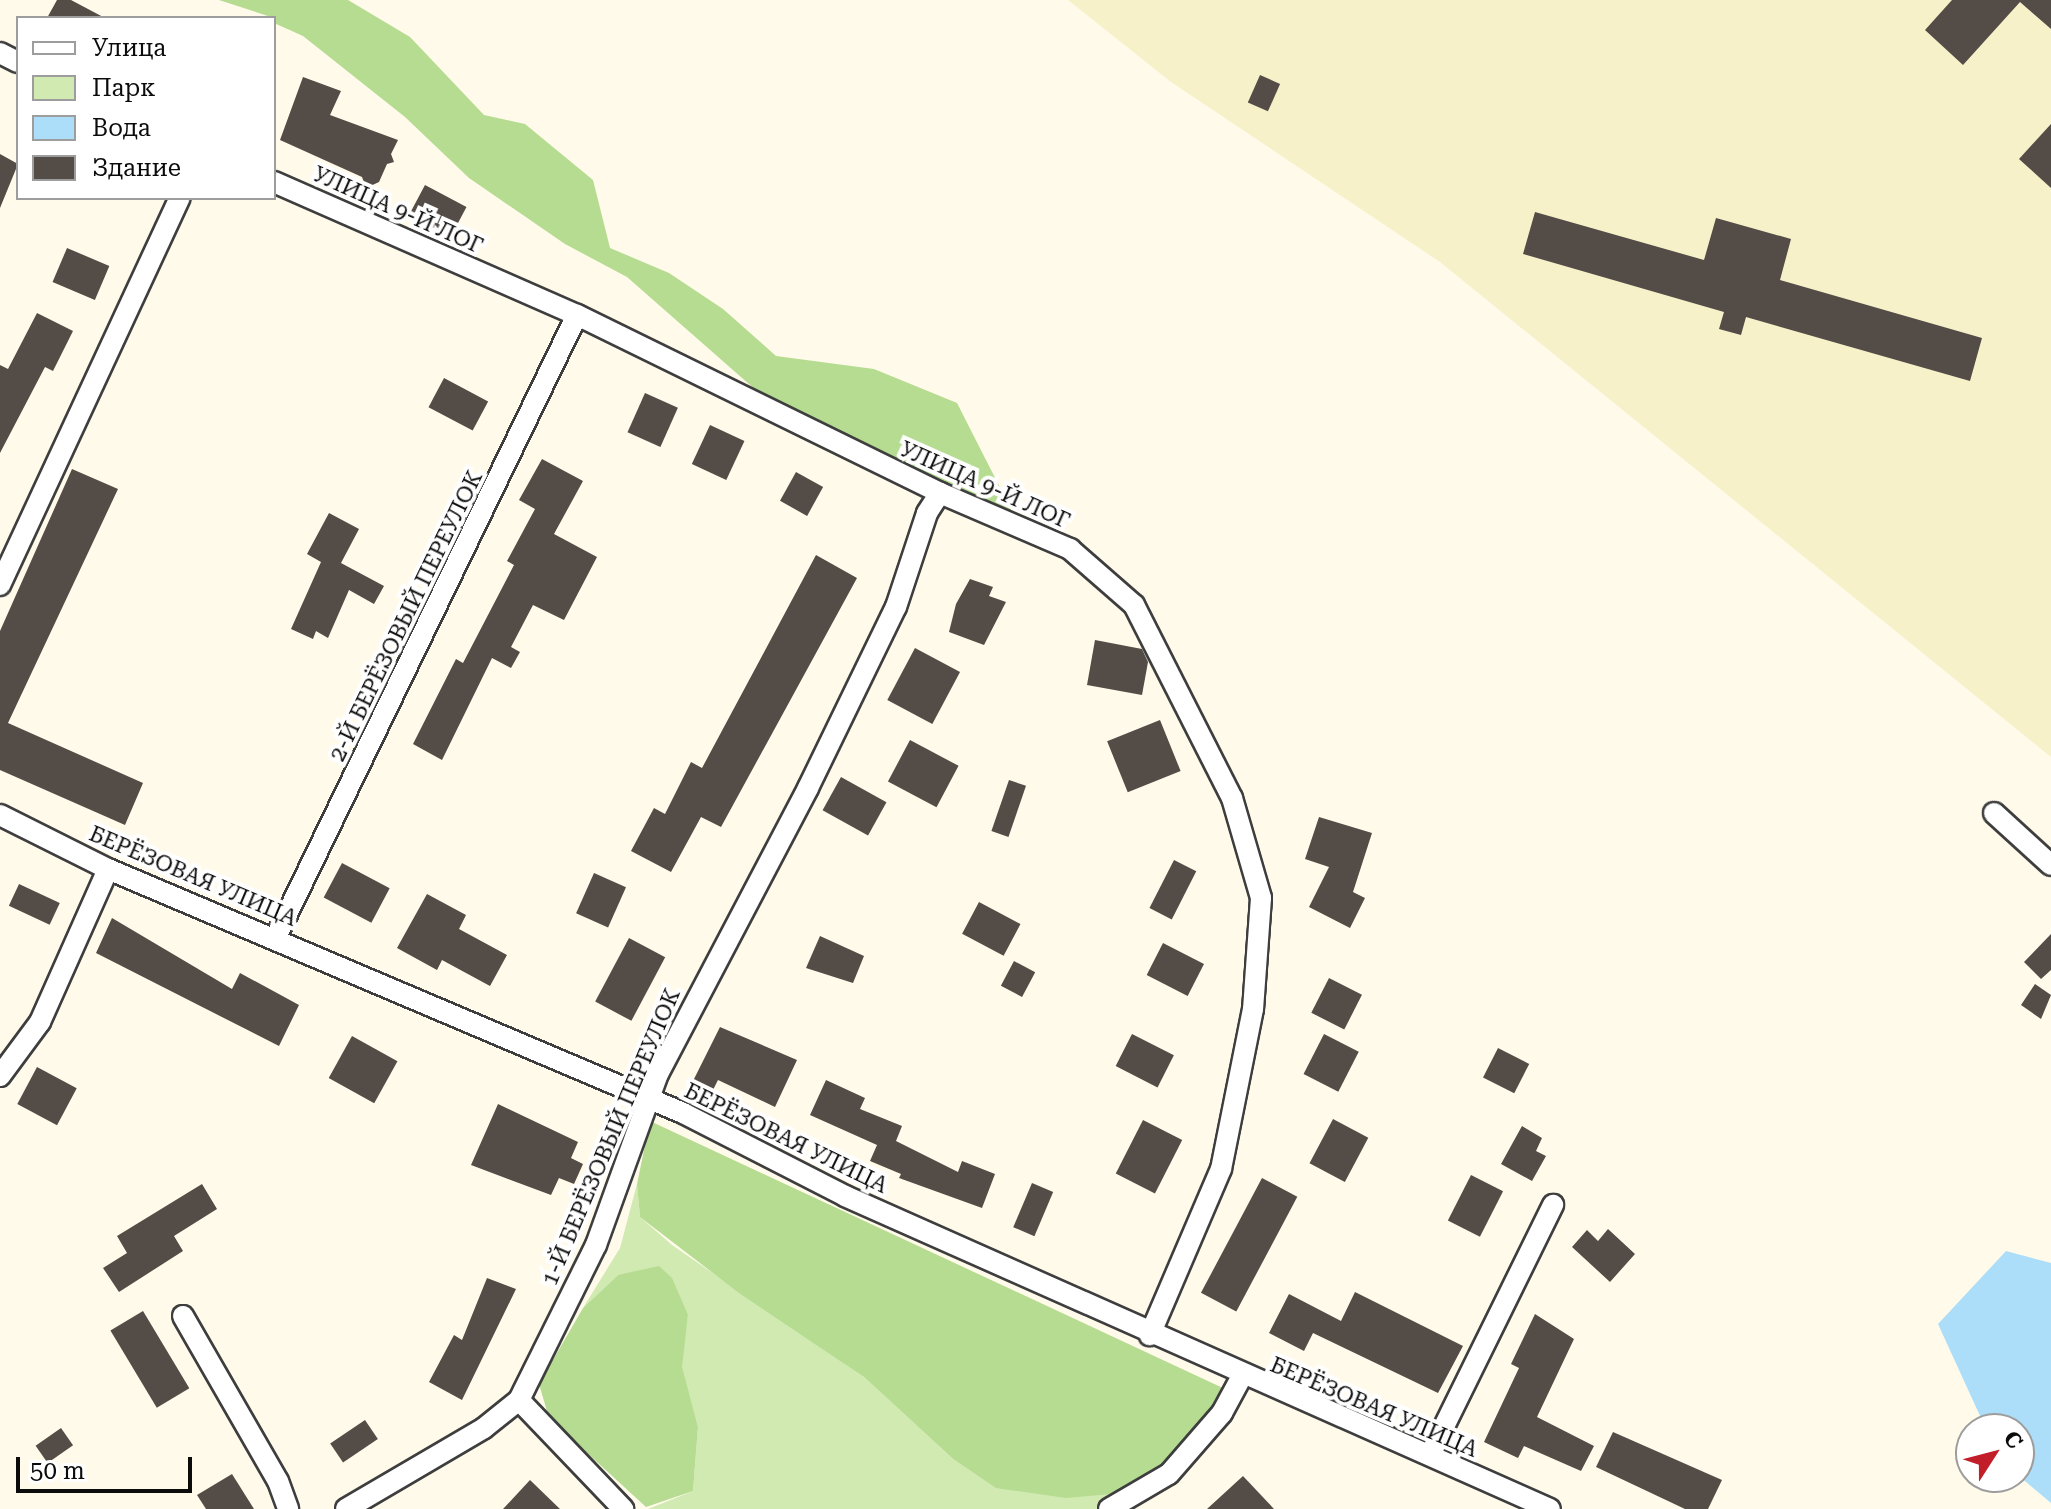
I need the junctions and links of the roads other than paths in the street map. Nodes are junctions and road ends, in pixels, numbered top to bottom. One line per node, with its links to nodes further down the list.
1 (276, 183): 3 (street, УЛИЦА 9-Й ЛОГ)
2 (179, 200): 5 (street)
3 (577, 315): 4 (street, УЛИЦА 9-Й ЛОГ); 10 (street, 2-Й БЕРЁЗОВЫЙ ПЕРЕУЛОК)
4 (940, 493): 12 (street, 1-Й БЕРЁЗОВЫЙ ПЕРЕУЛОК); 15 (street, УЛИЦА 9-Й ЛОГ)
5 (0, 585)
6 (1994, 813): 8 (street)
7 (0, 815): 9 (street, БЕРЁЗОВАЯ УЛИЦА)
8 (2051, 865)
9 (108, 869): 10 (street, БЕРЁЗОВАЯ УЛИЦА); 11 (street)
10 (276, 937): 12 (street, БЕРЁЗОВАЯ УЛИЦА)
11 (0, 1076)
12 (649, 1098): 15 (street, БЕРЁЗОВАЯ УЛИЦА); 17 (street, 1-Й БЕРЁЗОВЫЙ ПЕРЕУЛОК)
13 (1553, 1205): 18 (street)
14 (183, 1316): 20 (street)
15 (1150, 1335): 16 (street, БЕРЁЗОВАЯ УЛИЦА)
16 (1242, 1376): 18 (street, БЕРЁЗОВАЯ УЛИЦА); 23 (street)
17 (519, 1400): 21 (street, 1-Й БЕРЁЗОВЫЙ ПЕРЕУЛОК); 22 (street)
18 (1430, 1455): 19 (street, БЕРЁЗОВАЯ УЛИЦА)
19 (1539, 1507)
20 (288, 1509)
21 (346, 1509)
22 (623, 1509)
23 (1109, 1509)

